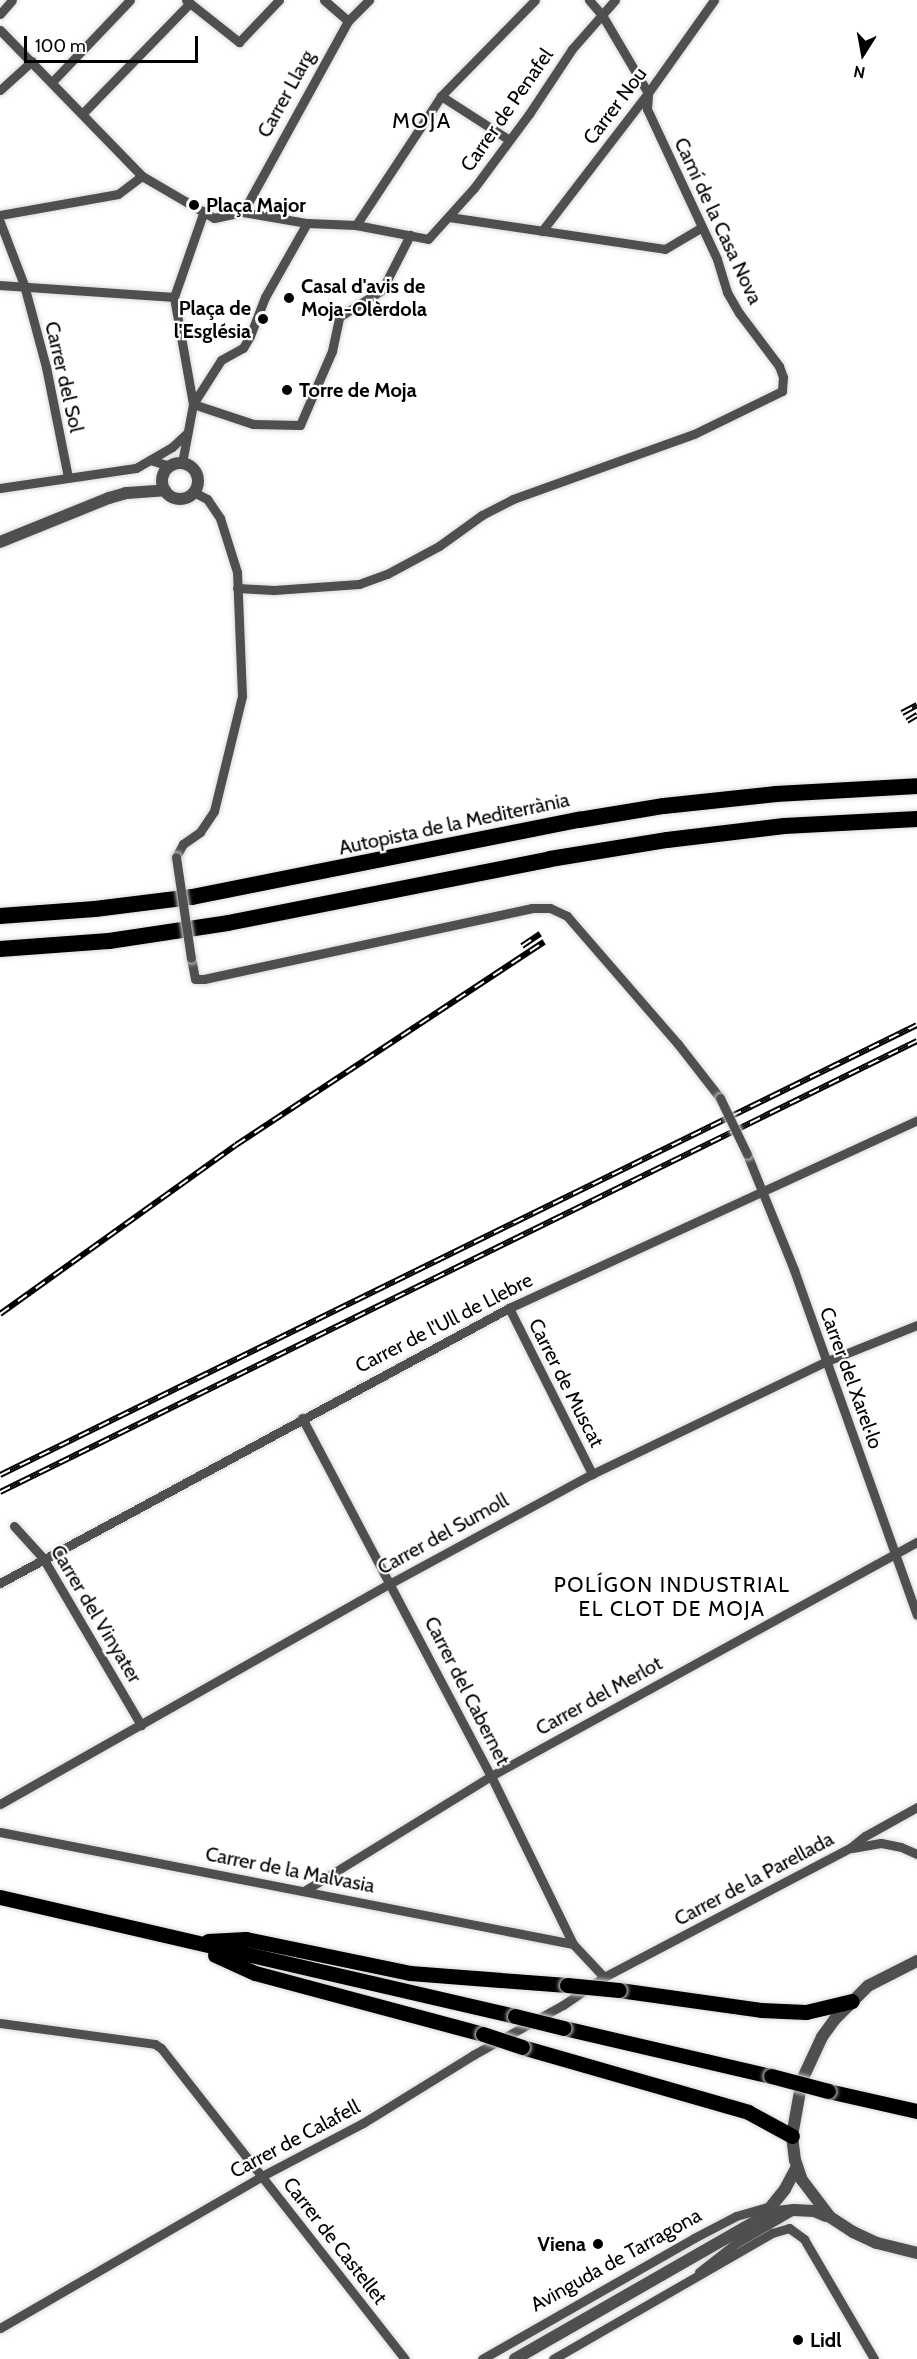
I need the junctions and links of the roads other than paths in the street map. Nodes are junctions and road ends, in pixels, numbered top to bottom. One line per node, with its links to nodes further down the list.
1 (12, 0): 11 (street)
2 (130, 0): 16 (street)
3 (279, 0): 10 (street)
4 (324, 0): 13 (street)
5 (369, 0): 13 (street, Carrer Llarg)
6 (535, 0): 19 (street)
7 (589, 0): 12 (street)
8 (615, 0): 12 (street, Carrer de Penafel)
9 (714, 0): 18 (street, Carrer Nou)
10 (188, 2): 20 (street)
11 (0, 14)
12 (602, 15): 18 (street); 21 (street, Carrer de Penafel)
13 (348, 21): 24 (street, Carrer Llarg)
14 (0, 30): 15 (street)
15 (32, 61): 16 (street); 17 (street)
16 (52, 82): 20 (street)
17 (0, 90)
18 (648, 93): 30 (street, Camí de la Casa Nova); 31 (street, Carrer Nou)
19 (441, 96): 21 (street); 29 (street)
20 (82, 114): 22 (street)
21 (508, 139): 26 (street, Carrer de Penafel)
22 (142, 176): 23 (street); 25 (street)
23 (204, 212): 24 (street); 35 (street)
24 (243, 212): 28 (street)
25 (0, 215)
26 (449, 217): 31 (street); 32 (street, Carrer de Penafel)
27 (0, 222): 34 (street, Carrer del Sol)
28 (308, 223): 29 (street); 36 (street)
29 (356, 225): 32 (street)
30 (702, 227): 31 (street); 45 (street, Camí de la Casa Nova)
31 (542, 231)
32 (410, 235): 36 (street)
33 (0, 285): 34 (street)
34 (24, 285): 35 (street); 40 (street, Carrer del Sol)
35 (174, 297): 36 (street)
36 (193, 404): 37 (street)
37 (187, 433): 38 (street); 39 (street)
38 (150, 460): 39 (street); 40 (street)
39 (176, 465): 42 (street); 43 (street)
40 (68, 477): 41 (street)
41 (0, 489)
42 (165, 490): 43 (street); 44 (street)
43 (194, 492): 45 (street)
44 (0, 542)
45 (237, 588): 51 (street, Carrer del Xarel·lo, bridge)
46 (917, 786): 48 (highway, Autopista de la Mediterrània)
47 (917, 819): 49 (highway)
48 (0, 916)
49 (0, 949)
50 (917, 1120): 51 (street, Carrer de l'Ull de Llebre)
51 (764, 1190): 52 (street, Carrer de l'Ull de Llebre); 54 (street, Carrer del Xarel·lo)
52 (509, 1308): 55 (street, Carrer de l'Ull de Llebre); 56 (street, Carrer de Muscat)
53 (917, 1325): 54 (street, Carrer del Sumoll)
54 (825, 1362): 56 (street, Carrer del Sumoll); 59 (street, Carrer del Xarel·lo)
55 (302, 1418): 60 (street, Carrer de l'Ull de Llebre); 61 (street, Carrer del Cabernet)
56 (592, 1474): 61 (street, Carrer del Sumoll)
57 (14, 1526): 60 (street, Carrer del Vinyater)
58 (917, 1542): 59 (street, Carrer del Merlot)
59 (895, 1553): 63 (street, Carrer del Xarel·lo); 65 (street, Carrer del Merlot)
60 (43, 1558): 62 (street, Carrer de l'Ull de Llebre); 64 (street, Carrer del Vinyater)
61 (391, 1582): 64 (street, Carrer del Sumoll); 65 (street, Carrer del Cabernet)
62 (0, 1583)
63 (917, 1616)
64 (141, 1725): 66 (street, Carrer del Sumoll)
65 (491, 1776): 71 (street, Carrer del Merlot); 74 (street, Carrer del Cabernet)
66 (0, 1804)
67 (917, 1806): 69 (street, Carrer de la Parellada)
68 (0, 1832): 71 (street, Carrer de la Malvasia)
69 (850, 1848): 70 (street); 76 (street, Carrer de la Parellada)
70 (917, 1854)
71 (304, 1891): 74 (street, Carrer de la Malvasia)
72 (0, 1897): 73 (highway)
73 (188, 1942): 77 (highway, bridge); 79 (highway, bridge); 80 (highway, bridge)
74 (573, 1944): 76 (street, Carrer del Cabernet)
75 (917, 1961): 77 (street)
76 (604, 1977): 82 (street, Carrer de Calafell)
77 (852, 2001): 80 (street)
78 (0, 2023): 82 (street, Carrer de Castellet)
79 (917, 2111)
80 (792, 2136): 81 (street)
81 (796, 2168): 83 (street, Avinguda de Tarragona); 85 (street)
82 (262, 2176): 90 (street, Carrer de Calafell); 91 (street, Carrer de Castellet)
83 (774, 2205): 86 (street, Avinguda de Tarragona); 92 (street, Avinguda de Tarragona)
84 (794, 2210): 85 (street, Avinguda de Tarragona); 86 (street, Avinguda de Tarragona); 89 (street)
85 (830, 2217): 87 (street)
86 (761, 2218): 93 (street, Avinguda de Tarragona)
87 (912, 2252): 88 (street)
88 (917, 2260)
89 (688, 2281): 94 (street); 95 (street)
90 (0, 2328)
91 (405, 2359)
92 (482, 2359)
93 (515, 2359)
94 (553, 2359)
95 (874, 2359)

